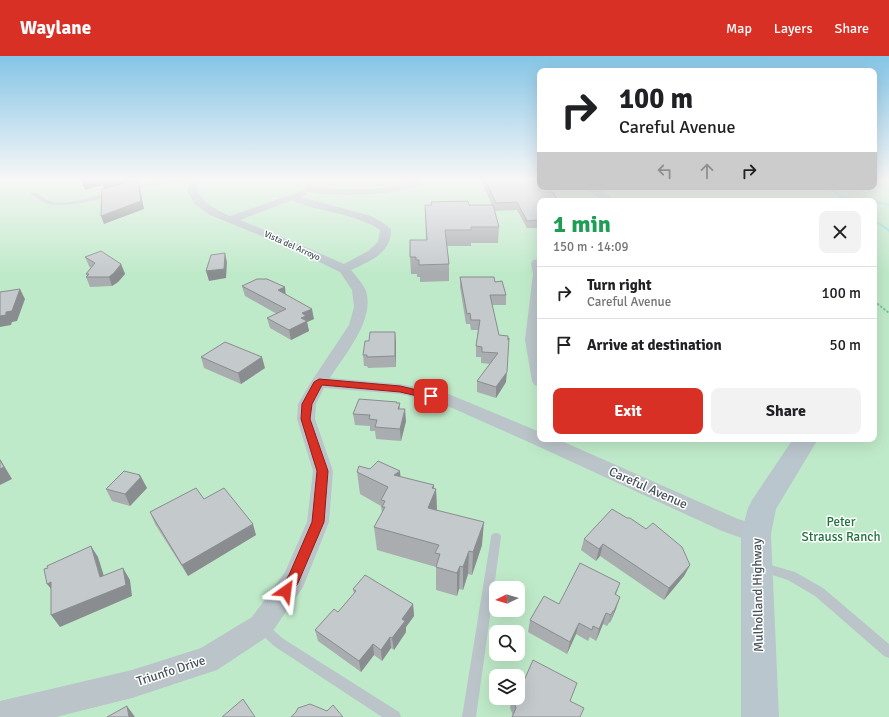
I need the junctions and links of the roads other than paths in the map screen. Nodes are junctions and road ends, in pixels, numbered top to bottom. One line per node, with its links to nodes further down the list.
1 (211, 211): 4 (street, Vista del Arroyo)
2 (253, 211): 4 (street)
3 (340, 211): 5 (street)
4 (229, 220): 5 (street, Vista del Arroyo)
5 (344, 269): 8 (street, Triunfo Drive)
6 (537, 296): 7 (street)
7 (537, 363)
8 (319, 382): 9 (street, Careful Avenue); 15 (street, Triunfo Drive)
9 (537, 437)
10 (548, 442): 12 (street, Careful Avenue)
11 (804, 442): 12 (main road, Mulholland Highway)
12 (756, 534): 14 (main road, Mulholland Highway)
13 (496, 537): 19 (lane)
14 (757, 566): 16 (lane); 20 (main road, Mulholland Highway)
15 (261, 626): 17 (street, Triunfo Drive); 18 (lane)
16 (889, 652)
17 (0, 716)
18 (394, 717)
19 (469, 717)
20 (760, 717)

